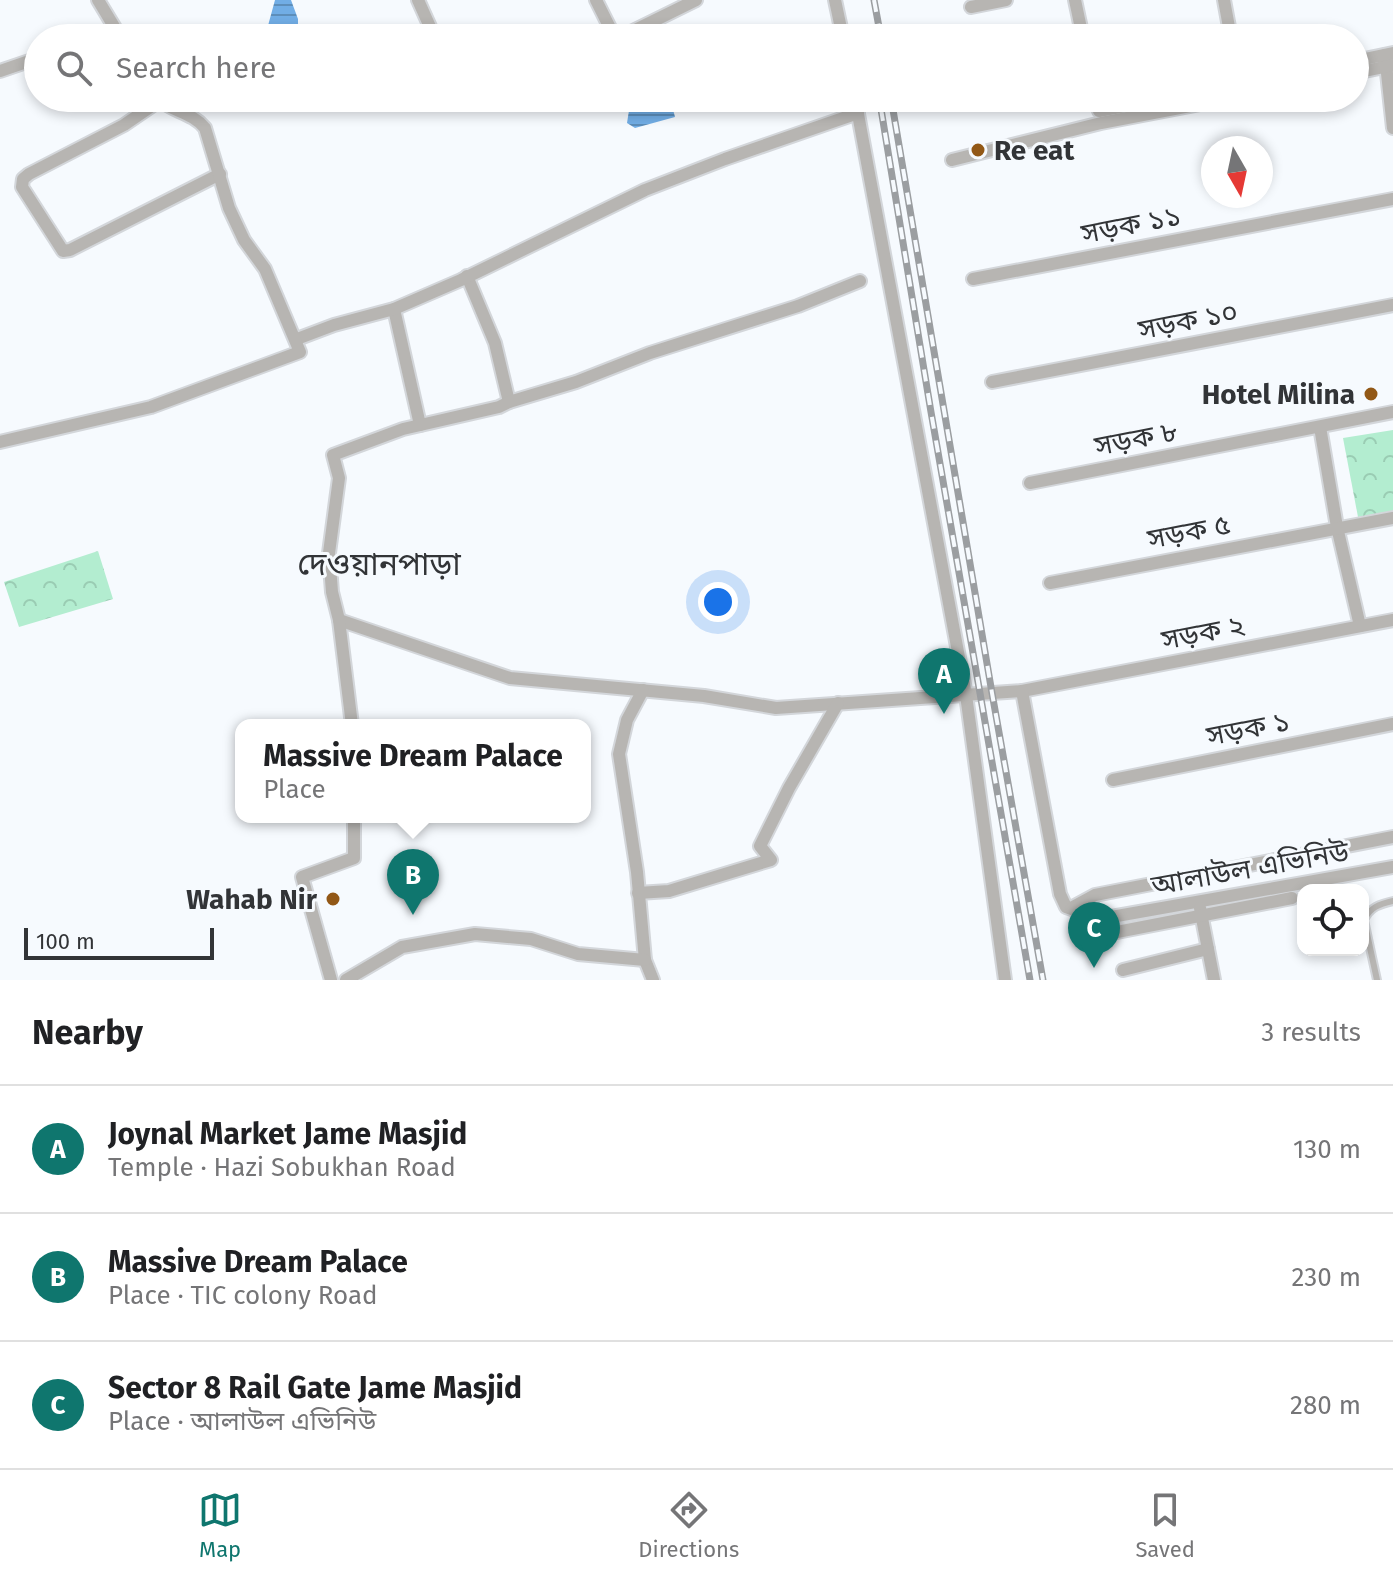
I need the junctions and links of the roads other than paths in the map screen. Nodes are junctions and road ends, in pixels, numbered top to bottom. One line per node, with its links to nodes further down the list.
1 (98, 0): 10 (street)
2 (418, 0): 11 (street)
3 (596, 0): 12 (street)
4 (696, 0): 13 (street)
5 (835, 0): 14 (street)
6 (1006, 0): 9 (street)
7 (1075, 0): 15 (street)
8 (1224, 0): 16 (street)
9 (971, 7)
10 (112, 24)
11 (429, 24)
12 (609, 24)
13 (646, 24)
14 (840, 24)
15 (1080, 24)
16 (1228, 24)
17 (1389, 60): 18 (street); 20 (street); 26 (street)
18 (1369, 61)
19 (24, 63): 21 (street)
20 (1369, 68)
21 (0, 71)
22 (142, 112): 28 (street)
23 (183, 112): 28 (street)
24 (1095, 112): 27 (street)
25 (858, 113): 30 (street); 51 (street)
26 (1393, 128)
27 (952, 160)
28 (220, 174): 35 (street)
29 (1393, 199): 31 (street, সড়ক ১১)
30 (467, 276): 34 (street); 37 (street)
31 (973, 279)
32 (860, 281): 37 (street)
33 (1393, 305): 36 (street, সড়ক ১০)
34 (394, 309): 35 (street); 39 (street)
35 (297, 339): 41 (street)
36 (992, 382)
37 (509, 402): 39 (street)
38 (1393, 412): 40 (street, সড়ক ৮)
39 (420, 425): 46 (street)
40 (1320, 427): 42 (street, সড়ক ৮); 44 (street)
41 (0, 442)
42 (1030, 483)
43 (1393, 518): 44 (street, সড়ক ৫)
44 (1337, 527): 45 (street, সড়ক ৫); 48 (street)
45 (1050, 583)
46 (339, 620): 49 (street, সড়ক ২); 53 (street)
47 (1393, 620): 48 (street, সড়ক ২)
48 (1360, 626): 50 (street, সড়ক ২)
49 (643, 690): 52 (street, সড়ক ২); 59 (street)
50 (1022, 691): 51 (street, সড়ক ২); 63 (street)
51 (966, 695): 52 (street, সড়ক ২); 72 (street)
52 (838, 703): 59 (street)
53 (351, 719)
54 (1393, 724): 55 (street, সড়ক ১)
55 (1113, 780)
56 (354, 823): 69 (street)
57 (1393, 837): 63 (street)
58 (1393, 867): 62 (street, আলাউল এভিনিউ)
59 (638, 893): 67 (street)
60 (1292, 898): 64 (street)
61 (1393, 901): 74 (lane)
62 (1199, 902): 63 (street, আলাউল এভিনিউ); 64 (street)
63 (1071, 908)
64 (1201, 915): 65 (street); 66 (street)
65 (1112, 933)
66 (1208, 949): 68 (street); 73 (street)
67 (645, 960): 70 (street); 71 (street)
68 (1123, 970)
69 (331, 980)
70 (346, 980)
71 (653, 980)
72 (1005, 980)
73 (1214, 980)
74 (1377, 980)

